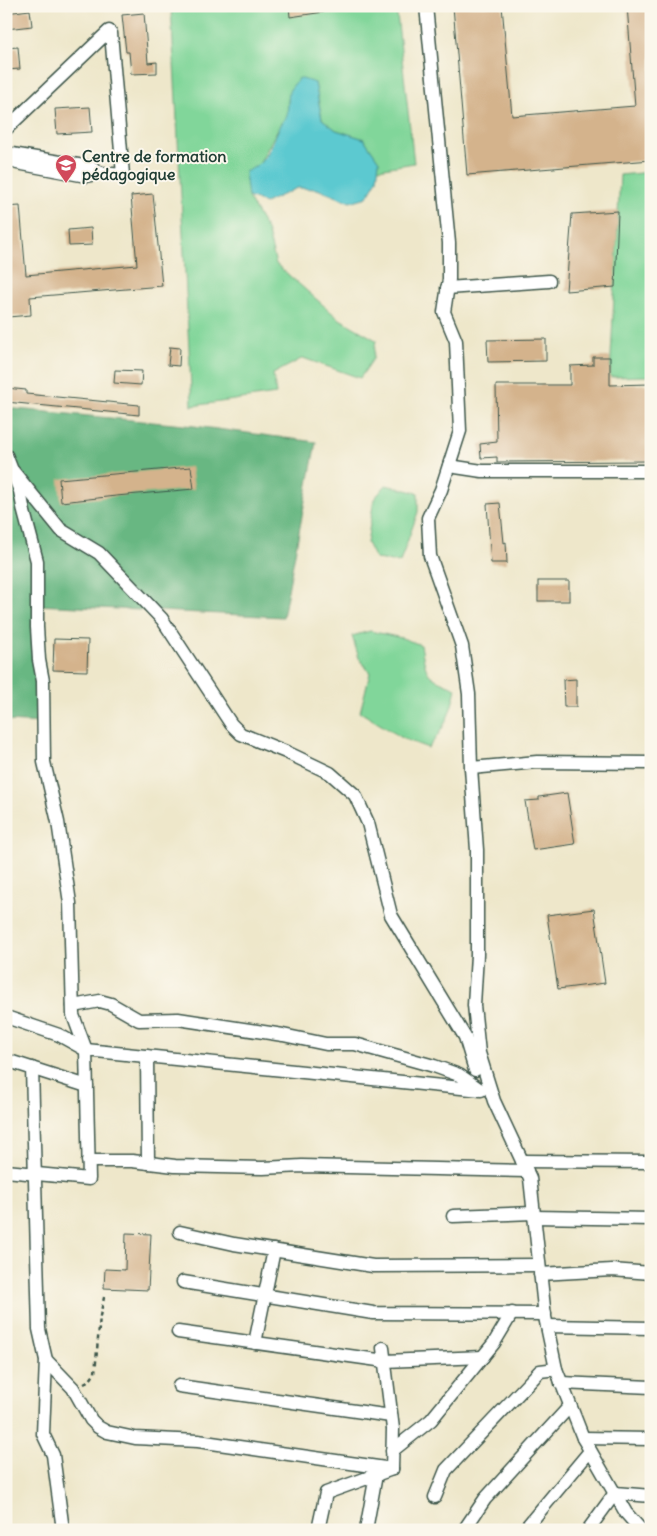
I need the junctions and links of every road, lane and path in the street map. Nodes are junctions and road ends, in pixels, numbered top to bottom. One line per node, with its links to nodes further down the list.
1 (426, 6): 7 (street)
2 (6, 129): 5 (street)
3 (6, 153): 5 (street)
4 (6, 161): 5 (street)
5 (101, 173)
6 (549, 281): 7 (street)
7 (448, 288): 9 (street)
8 (6, 455): 10 (street)
9 (449, 466): 11 (street); 13 (street)
10 (13, 471): 14 (street); 21 (street)
11 (651, 471)
12 (651, 763): 13 (street)
13 (471, 768): 22 (street)
14 (72, 1006): 16 (street); 21 (street)
15 (6, 1017): 16 (street)
16 (86, 1050): 17 (street); 20 (street)
17 (147, 1056): 21 (street); 25 (street)
18 (6, 1060): 19 (street)
19 (32, 1068): 20 (street); 28 (street)
20 (87, 1086): 23 (street)
21 (481, 1090): 22 (street)
22 (516, 1147): 26 (street)
23 (88, 1161): 25 (street); 28 (street)
24 (651, 1162): 26 (street)
25 (148, 1163): 26 (street)
26 (524, 1166): 29 (street)
27 (6, 1171): 28 (street)
28 (35, 1174): 46 (street)
29 (534, 1215): 30 (street); 31 (street); 34 (street)
30 (453, 1216)
31 (651, 1219)
32 (180, 1232): 33 (street)
33 (274, 1250): 34 (street); 38 (street)
34 (540, 1269): 35 (street); 40 (street)
35 (651, 1273)
36 (183, 1282): 38 (street)
37 (105, 1293): 52 (path)
38 (264, 1295): 39 (street); 43 (street)
39 (512, 1314): 40 (street); 45 (street)
40 (546, 1320): 41 (street); 48 (street)
41 (651, 1328)
42 (178, 1332): 43 (street)
43 (255, 1343): 47 (street)
44 (383, 1348): 47 (street)
45 (483, 1357): 47 (street); 58 (street)
46 (46, 1360): 52 (street); 64 (street)
47 (385, 1361): 54 (street)
48 (556, 1369): 49 (street); 63 (street)
49 (561, 1383): 51 (street); 53 (street)
50 (179, 1386): 54 (street)
51 (651, 1386)
52 (73, 1388): 59 (street)
53 (570, 1406): 55 (street); 67 (street)
54 (391, 1416): 58 (street)
55 (582, 1438): 56 (street); 57 (street)
56 (651, 1439)
57 (590, 1450): 61 (street); 68 (street)
58 (392, 1451): 59 (street)
59 (392, 1469): 60 (street)
60 (376, 1474): 65 (street); 66 (street)
61 (615, 1493): 62 (street); 69 (street); 70 (street)
62 (651, 1496)
63 (436, 1497)
64 (63, 1530)
65 (318, 1530)
66 (366, 1530)
67 (464, 1530)
68 (524, 1530)
69 (588, 1530)
70 (641, 1530)

